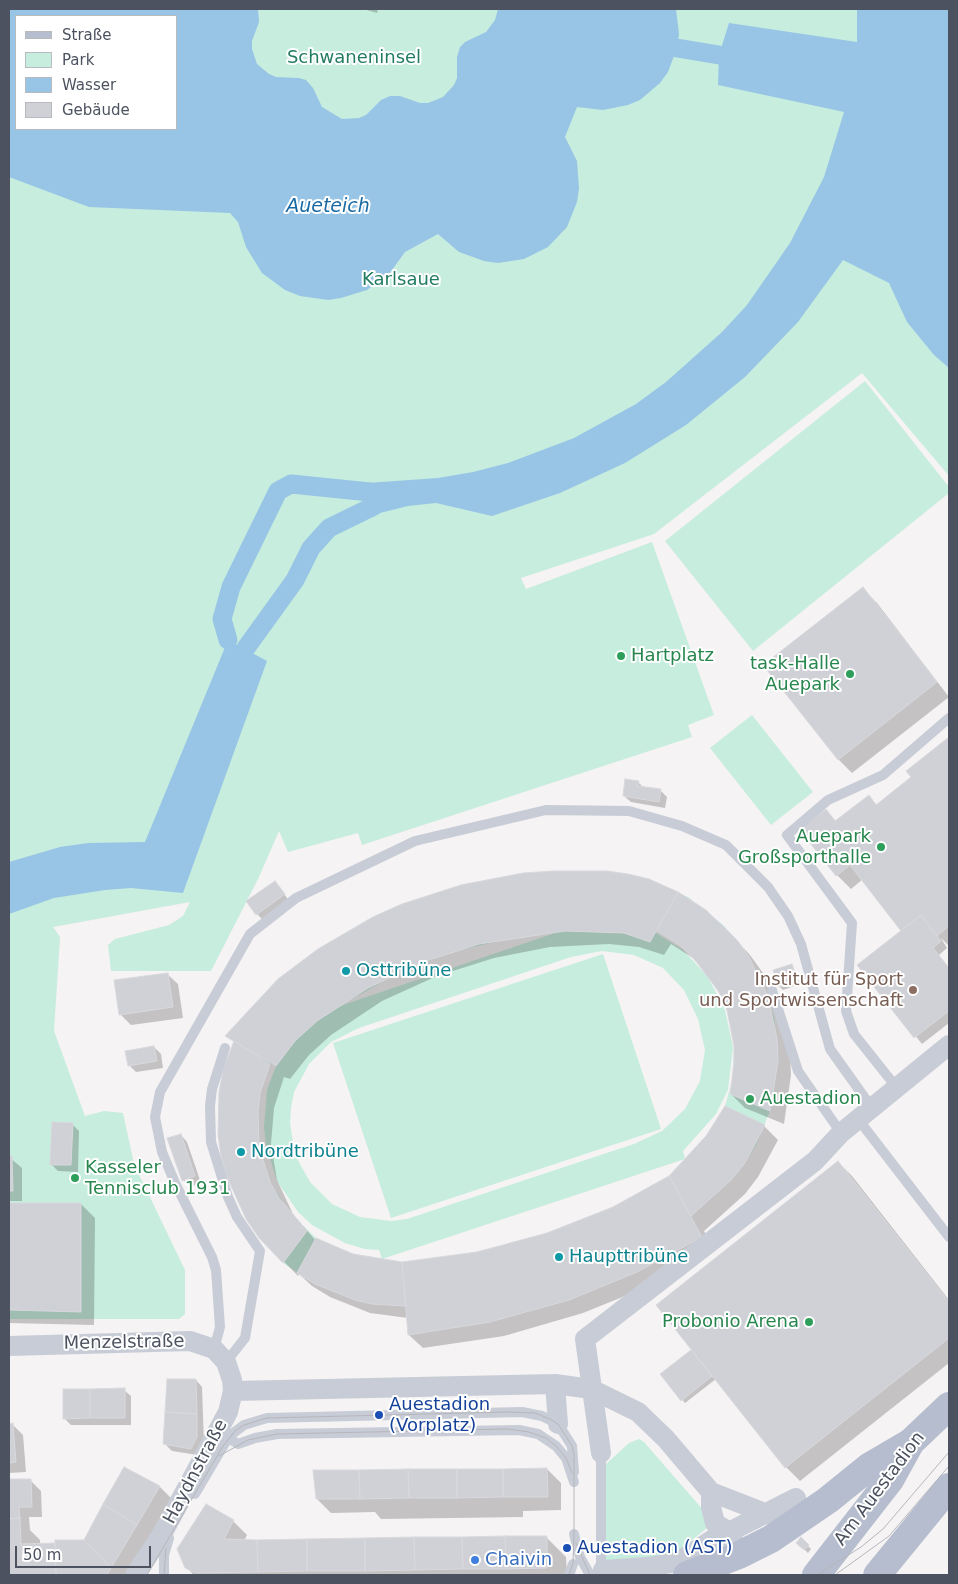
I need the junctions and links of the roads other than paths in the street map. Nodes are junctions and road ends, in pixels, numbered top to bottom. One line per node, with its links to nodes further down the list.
1 (949, 718): 5 (lane)
2 (772, 990): 7 (lane)
3 (949, 1045): 5 (street)
4 (225, 1048): 10 (lane)
5 (897, 1088): 6 (street)
6 (865, 1114): 7 (street); 8 (lane); 10 (lane)
7 (841, 1133): 12 (street)
8 (949, 1237)
9 (9, 1346): 10 (street, Menzelstraße)
10 (220, 1356): 13 (street)
11 (555, 1384): 12 (street); 13 (street); 15 (street)
12 (592, 1389): 19 (street); 22 (street)
13 (236, 1391): 16 (street, Haydnstraße)
14 (949, 1406): 17 (main road, Am Auestadion)
15 (558, 1424): 16 (lane); 18 (lane)
16 (219, 1441): 18 (lane); 20 (lane); 27 (street, Haydnstraße)
17 (911, 1442): 35 (main road); 36 (main road, Am Auestadion)
18 (238, 1444): 20 (lane)
19 (602, 1453): 30 (lane)
20 (212, 1465): 27 (lane)
21 (949, 1487): 37 (main road)
22 (711, 1492): 24 (street); 28 (street)
23 (796, 1498): 24 (street)
24 (763, 1513): 25 (street); 28 (street)
25 (783, 1520)
26 (574, 1534): 30 (lane)
27 (165, 1537): 31 (street, Haydnstraße); 32 (lane); 33 (lane)
28 (733, 1539): 30 (street)
29 (573, 1564): 34 (lane)
30 (598, 1573)
31 (135, 1575)
32 (147, 1575)
33 (164, 1575)
34 (569, 1575)
35 (687, 1575)
36 (816, 1575)
37 (877, 1575)

